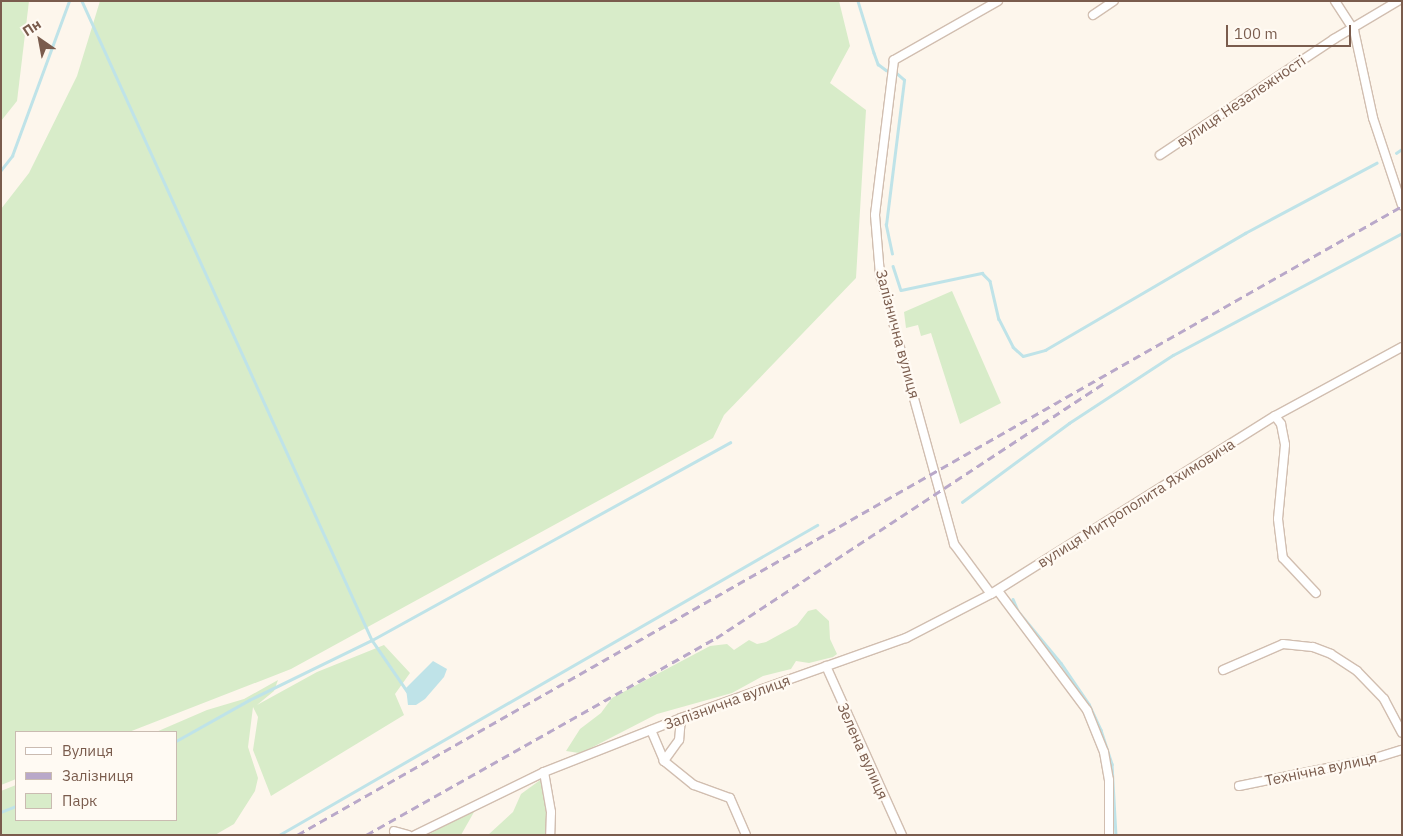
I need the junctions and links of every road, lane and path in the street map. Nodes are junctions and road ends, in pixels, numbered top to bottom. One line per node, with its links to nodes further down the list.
1 (998, 1): 11 (street, Залізнична вулиця)
2 (1114, 1): 5 (street)
3 (1335, 1): 6 (street)
4 (1398, 1): 6 (street, вулиця Незалежності)
5 (1093, 15)
6 (1354, 30): 7 (street, вулиця Незалежності); 8 (street)
7 (1160, 155)
8 (1401, 204)
9 (1402, 347): 10 (street, вулиця Митрополита Яхимовича)
10 (1274, 416): 11 (street, вулиця Митрополита Яхимовича); 12 (street)
11 (994, 593): 13 (street, Залізнична вулиця); 28 (street, Залізнична вулиця)
12 (1316, 593)
13 (826, 666): 15 (street, Залізнична вулиця); 27 (street, Зелена вулиця)
14 (1223, 670): 17 (street)
15 (681, 718): 16 (street, Залізнична вулиця); 19 (street)
16 (651, 730): 19 (street); 20 (street, Залізнична вулиця)
17 (1402, 733)
18 (1402, 750): 21 (street, Технічна вулиця)
19 (664, 761): 26 (street)
20 (544, 772): 24 (street, Залізнична вулиця); 25 (street)
21 (1239, 786)
22 (394, 832): 23 (street)
23 (408, 835)
24 (415, 835)
25 (550, 835)
26 (746, 835)
27 (902, 835)
28 (1109, 835)

